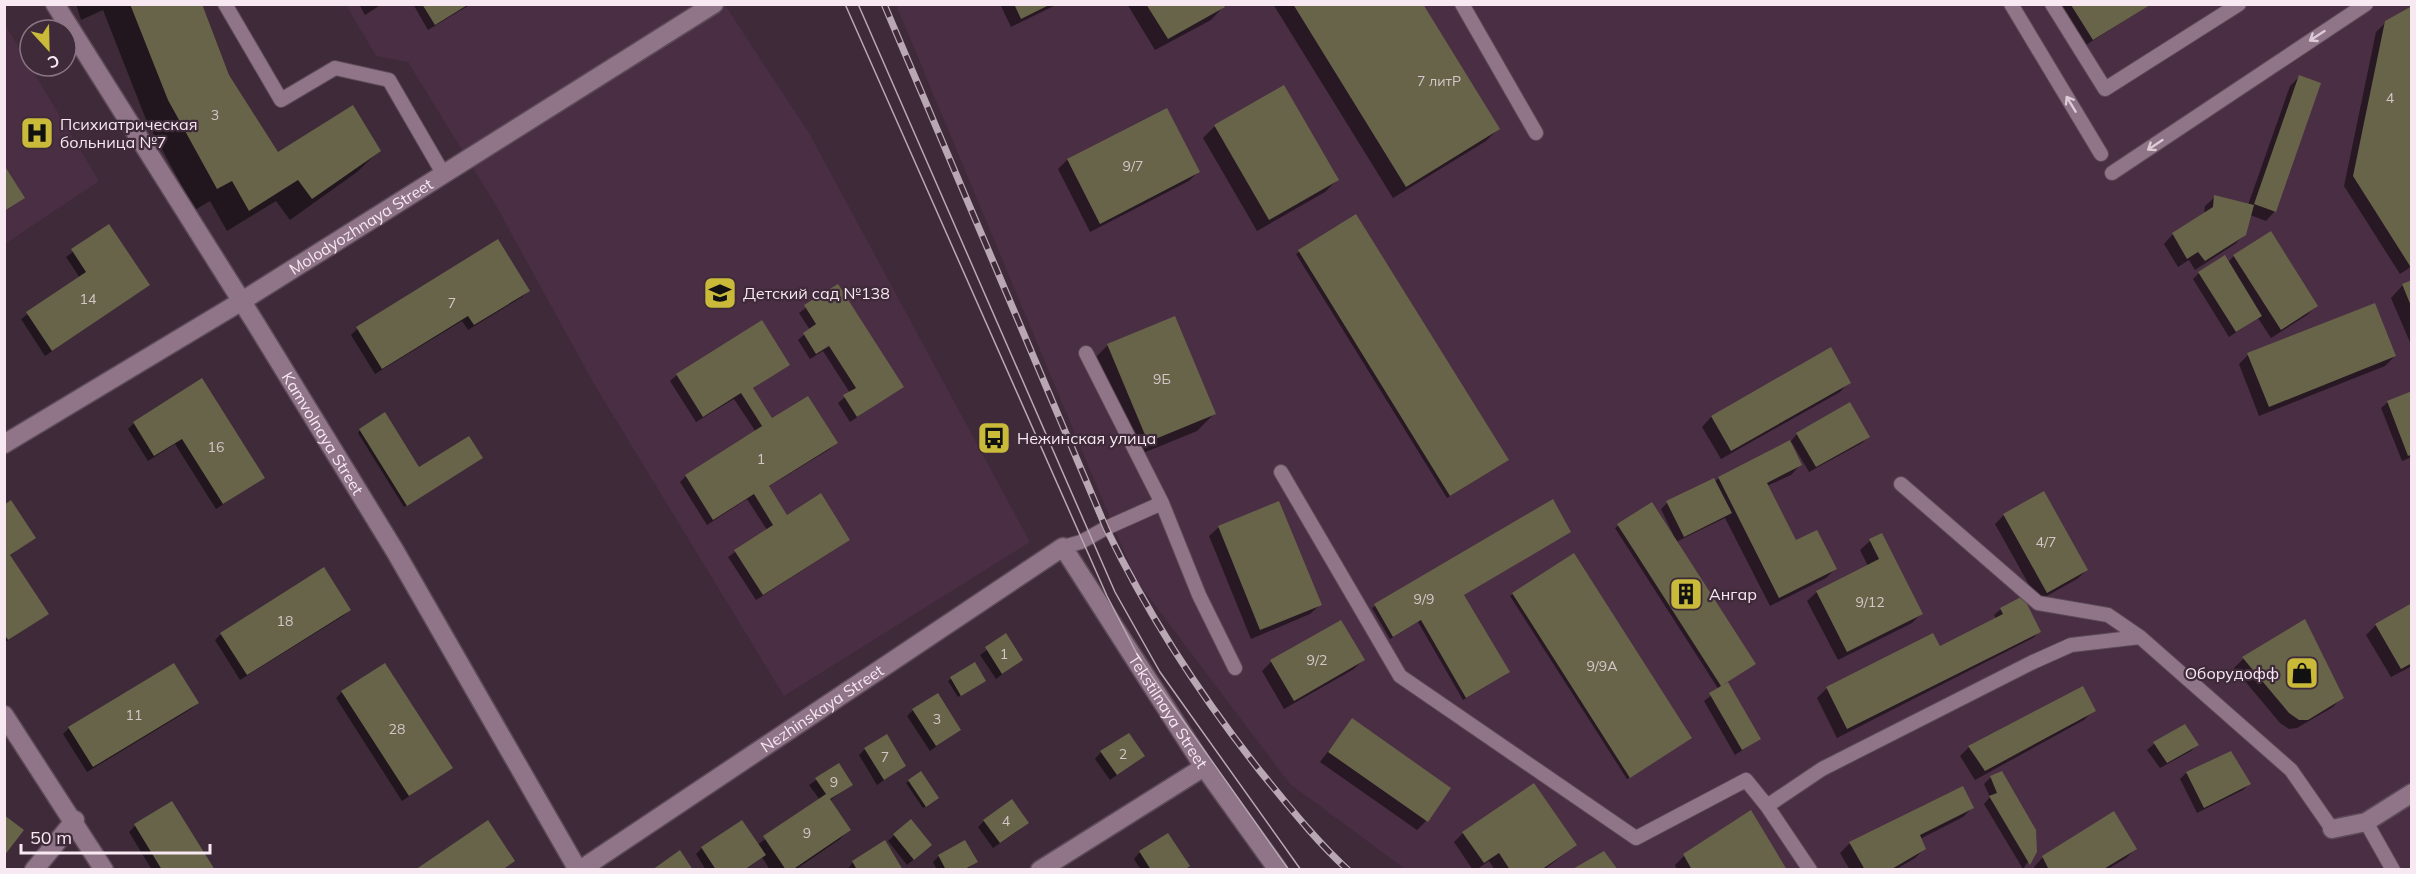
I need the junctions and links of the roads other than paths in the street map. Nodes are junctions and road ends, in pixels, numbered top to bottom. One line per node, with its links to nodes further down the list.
1 (55, 4): 13 (street, Kamvolnaya Street)
2 (225, 4): 12 (lane)
3 (714, 4): 12 (street, Molodyozhnaya Street)
4 (1462, 4): 9 (lane)
5 (2011, 4): 10 (lane, one-way to 5)
6 (2052, 4): 7 (lane)
7 (2239, 4)
8 (2366, 4): 11 (lane, one-way to 11)
9 (1536, 133)
10 (2101, 154)
11 (2112, 172)
12 (444, 175): 13 (street, Molodyozhnaya Street)
13 (242, 301): 15 (street, Molodyozhnaya Street); 31 (street, Kamvolnaya Street)
14 (1086, 354): 18 (lane)
15 (4, 444)
16 (1281, 472): 25 (lane)
17 (1901, 484): 20 (lane)
18 (1162, 503): 19 (lane); 21 (lane)
19 (1063, 547): 23 (street, Tekstilnaya Street); 31 (street, Nezhinskaya Street)
20 (2140, 637): 25 (lane); 28 (lane)
21 (1236, 668)
22 (4, 715): 26 (street)
23 (1204, 767): 32 (street); 33 (street, Tekstilnaya Street)
24 (2412, 793): 27 (street)
25 (1767, 806): 34 (lane)
26 (75, 820): 29 (street); 30 (street)
27 (2366, 822): 28 (street); 35 (lane)
28 (2332, 829)
29 (34, 870)
30 (104, 870)
31 (579, 870)
32 (1040, 870)
33 (1278, 870)
34 (1810, 870)
35 (2393, 870)

